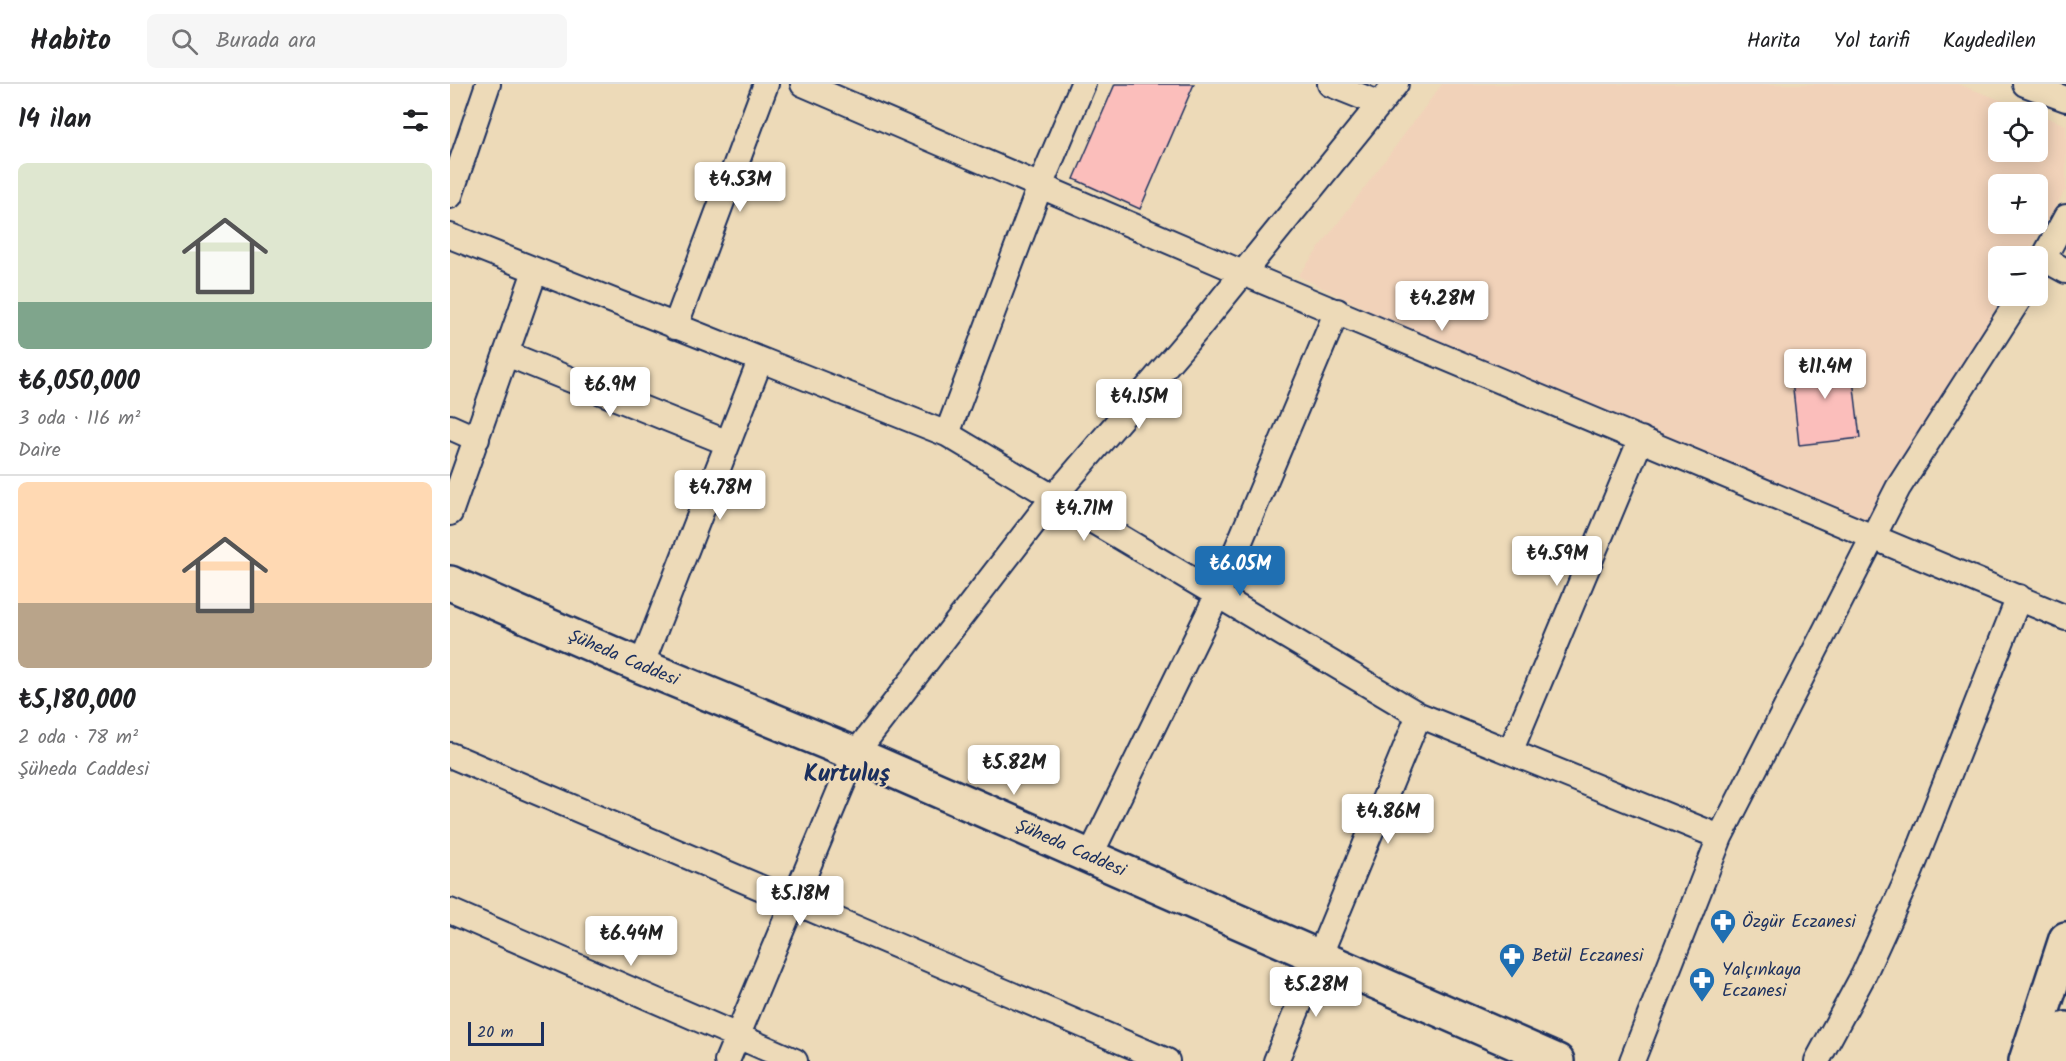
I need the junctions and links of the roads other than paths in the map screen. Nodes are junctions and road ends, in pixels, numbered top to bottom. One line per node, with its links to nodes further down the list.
1 (488, 84): 11 (street)
2 (766, 84): 21 (street)
3 (803, 84): 10 (street)
4 (1083, 84): 10 (street)
5 (1330, 84): 9 (street)
6 (1396, 84): 9 (street)
7 (2025, 84): 8 (street)
8 (2066, 99)
9 (1380, 104): 18 (street)
10 (1040, 186): 18 (street); 25 (street)
11 (450, 196)
12 (2066, 217): 14 (street)
13 (450, 236): 16 (street)
14 (2048, 252)
15 (2048, 267): 17 (street)
16 (536, 271): 21 (street); 22 (street)
17 (2066, 271)
18 (1243, 273): 20 (street); 29 (street)
19 (2015, 306): 31 (street)
20 (1337, 311): 27 (street); 33 (street)
21 (675, 327): 23 (street)
22 (507, 354): 26 (street); 28 (street)
23 (760, 361): 25 (street); 28 (street)
24 (450, 427): 26 (street)
25 (947, 434): 29 (street)
26 (477, 439): 30 (street)
27 (1641, 439): 31 (street); 38 (street)
28 (728, 443): 36 (street)
29 (1052, 499): 33 (street); 39 (street)
30 (450, 513)
31 (1873, 536): 34 (street); 41 (street)
32 (450, 583): 36 (main road, Şüheda Caddesi)
33 (1217, 596): 37 (street); 42 (street)
34 (2019, 597): 35 (street); 55 (street)
35 (2066, 618)
36 (641, 666): 39 (main road, Şüheda Caddesi)
37 (1419, 715): 38 (street); 46 (street)
38 (1510, 752): 41 (street)
39 (855, 754): 42 (main road, Şüheda Caddesi); 43 (street)
40 (450, 755): 43 (street)
41 (1720, 837): 54 (street)
42 (1089, 858): 46 (main road, Şüheda Caddesi)
43 (794, 901): 48 (street); 51 (street)
44 (450, 911): 48 (street)
45 (2066, 939): 56 (main road)
46 (1318, 959): 52 (street); 53 (main road, Şüheda Caddesi)
47 (2066, 1029): 57 (main road)
48 (738, 1036): 49 (street); 50 (street)
49 (727, 1061)
50 (795, 1061)
51 (1167, 1061)
52 (1276, 1061)
53 (1557, 1061)
54 (1632, 1061)
55 (1817, 1061)
56 (2026, 1061)
57 (2054, 1061)

